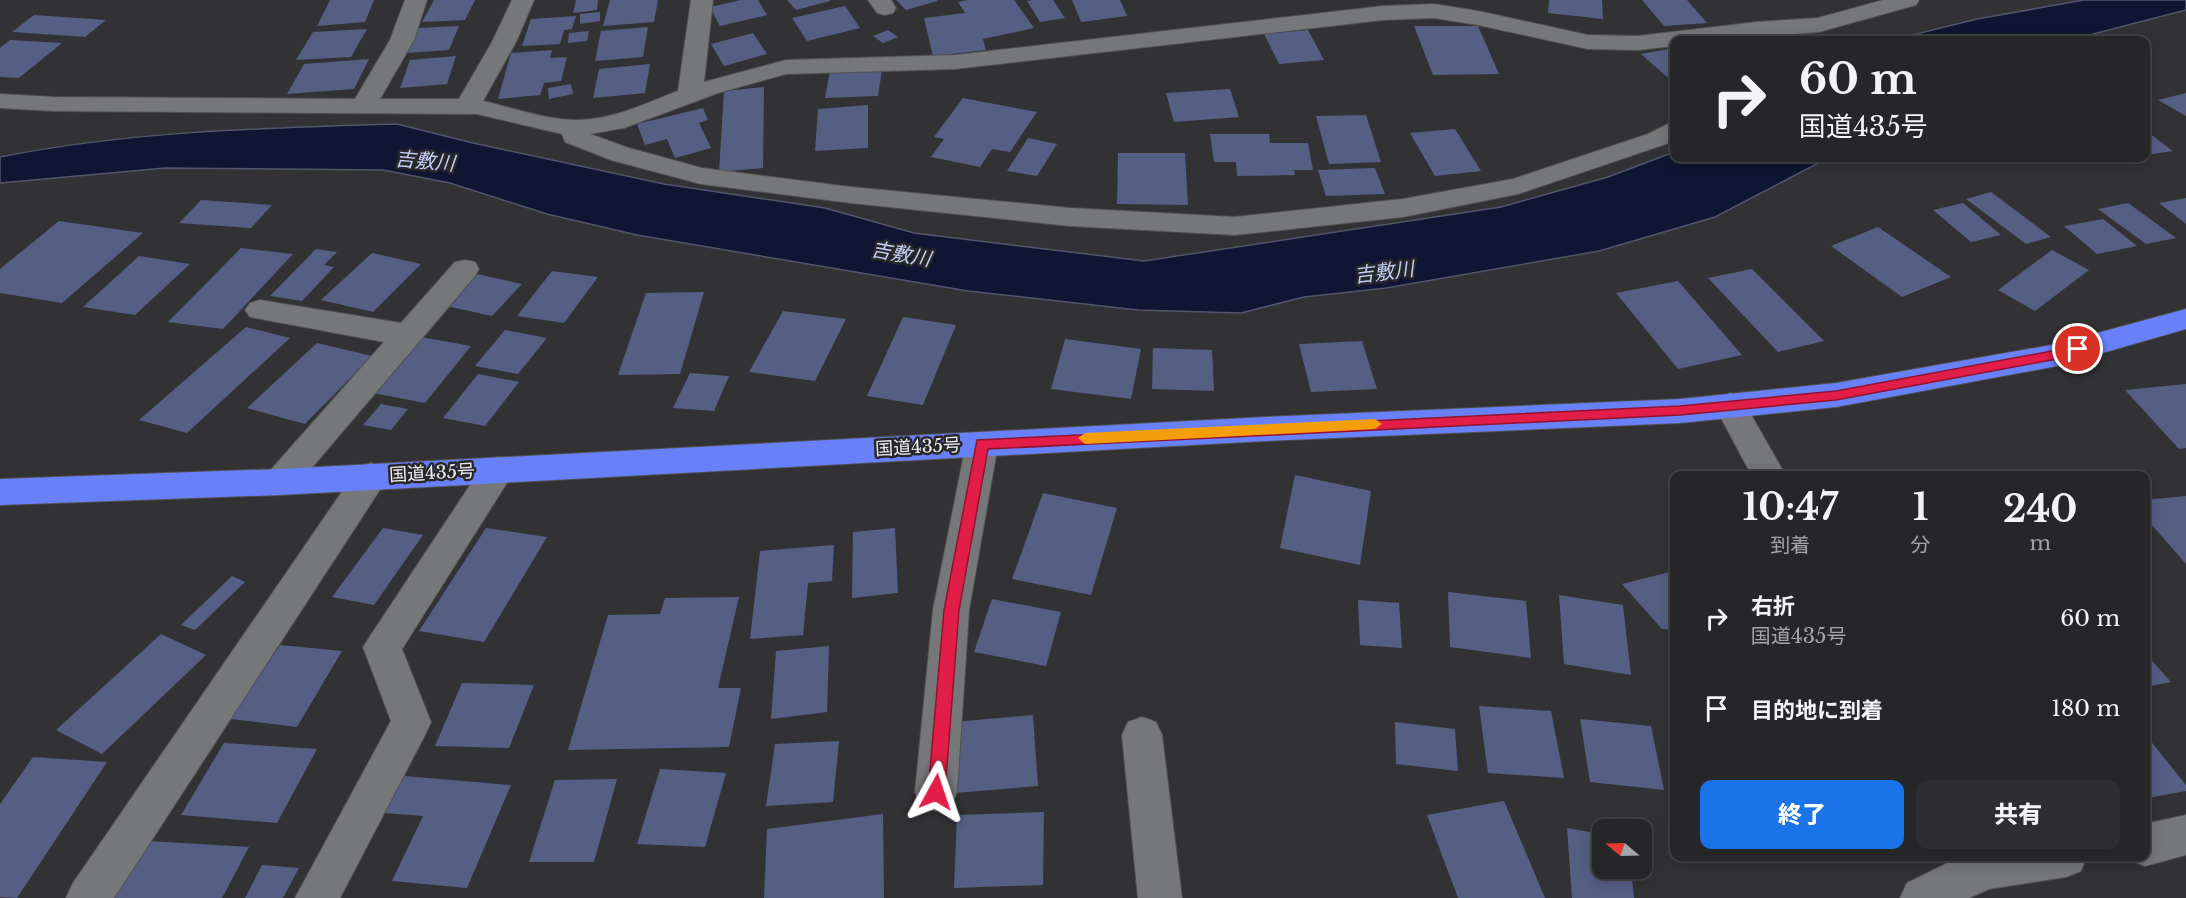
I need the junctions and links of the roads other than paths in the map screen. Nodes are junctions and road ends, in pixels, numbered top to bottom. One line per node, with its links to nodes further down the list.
1 (416, 0): 10 (street)
2 (523, 0): 11 (street)
3 (702, 0): 8 (street)
4 (1908, 0): 5 (street)
5 (1799, 34): 6 (street)
6 (1698, 36)
7 (1670, 39): 8 (street)
8 (690, 95): 12 (street)
9 (0, 101): 10 (street)
10 (363, 106): 11 (street)
11 (467, 107): 12 (street)
12 (577, 128): 13 (street)
13 (1670, 132)
14 (465, 269): 17 (street)
15 (260, 310): 17 (street)
16 (2186, 319): 18 (highway, 国道435号)
17 (407, 335): 23 (street)
18 (1730, 405): 19 (highway, 国道435号); 21 (street)
19 (982, 444): 20 (highway, 国道435号); 26 (street)
20 (498, 470): 22 (highway, 国道435号); 31 (street)
21 (1766, 471)
22 (371, 477): 23 (highway, 国道435号); 30 (street)
23 (280, 482): 24 (highway, 国道435号)
24 (0, 492)
25 (1142, 735): 32 (street)
26 (936, 792)
27 (2186, 835): 28 (street)
28 (2150, 844)
29 (1982, 862): 33 (street)
30 (88, 898)
31 (317, 898)
32 (1160, 898)
33 (1922, 898)

